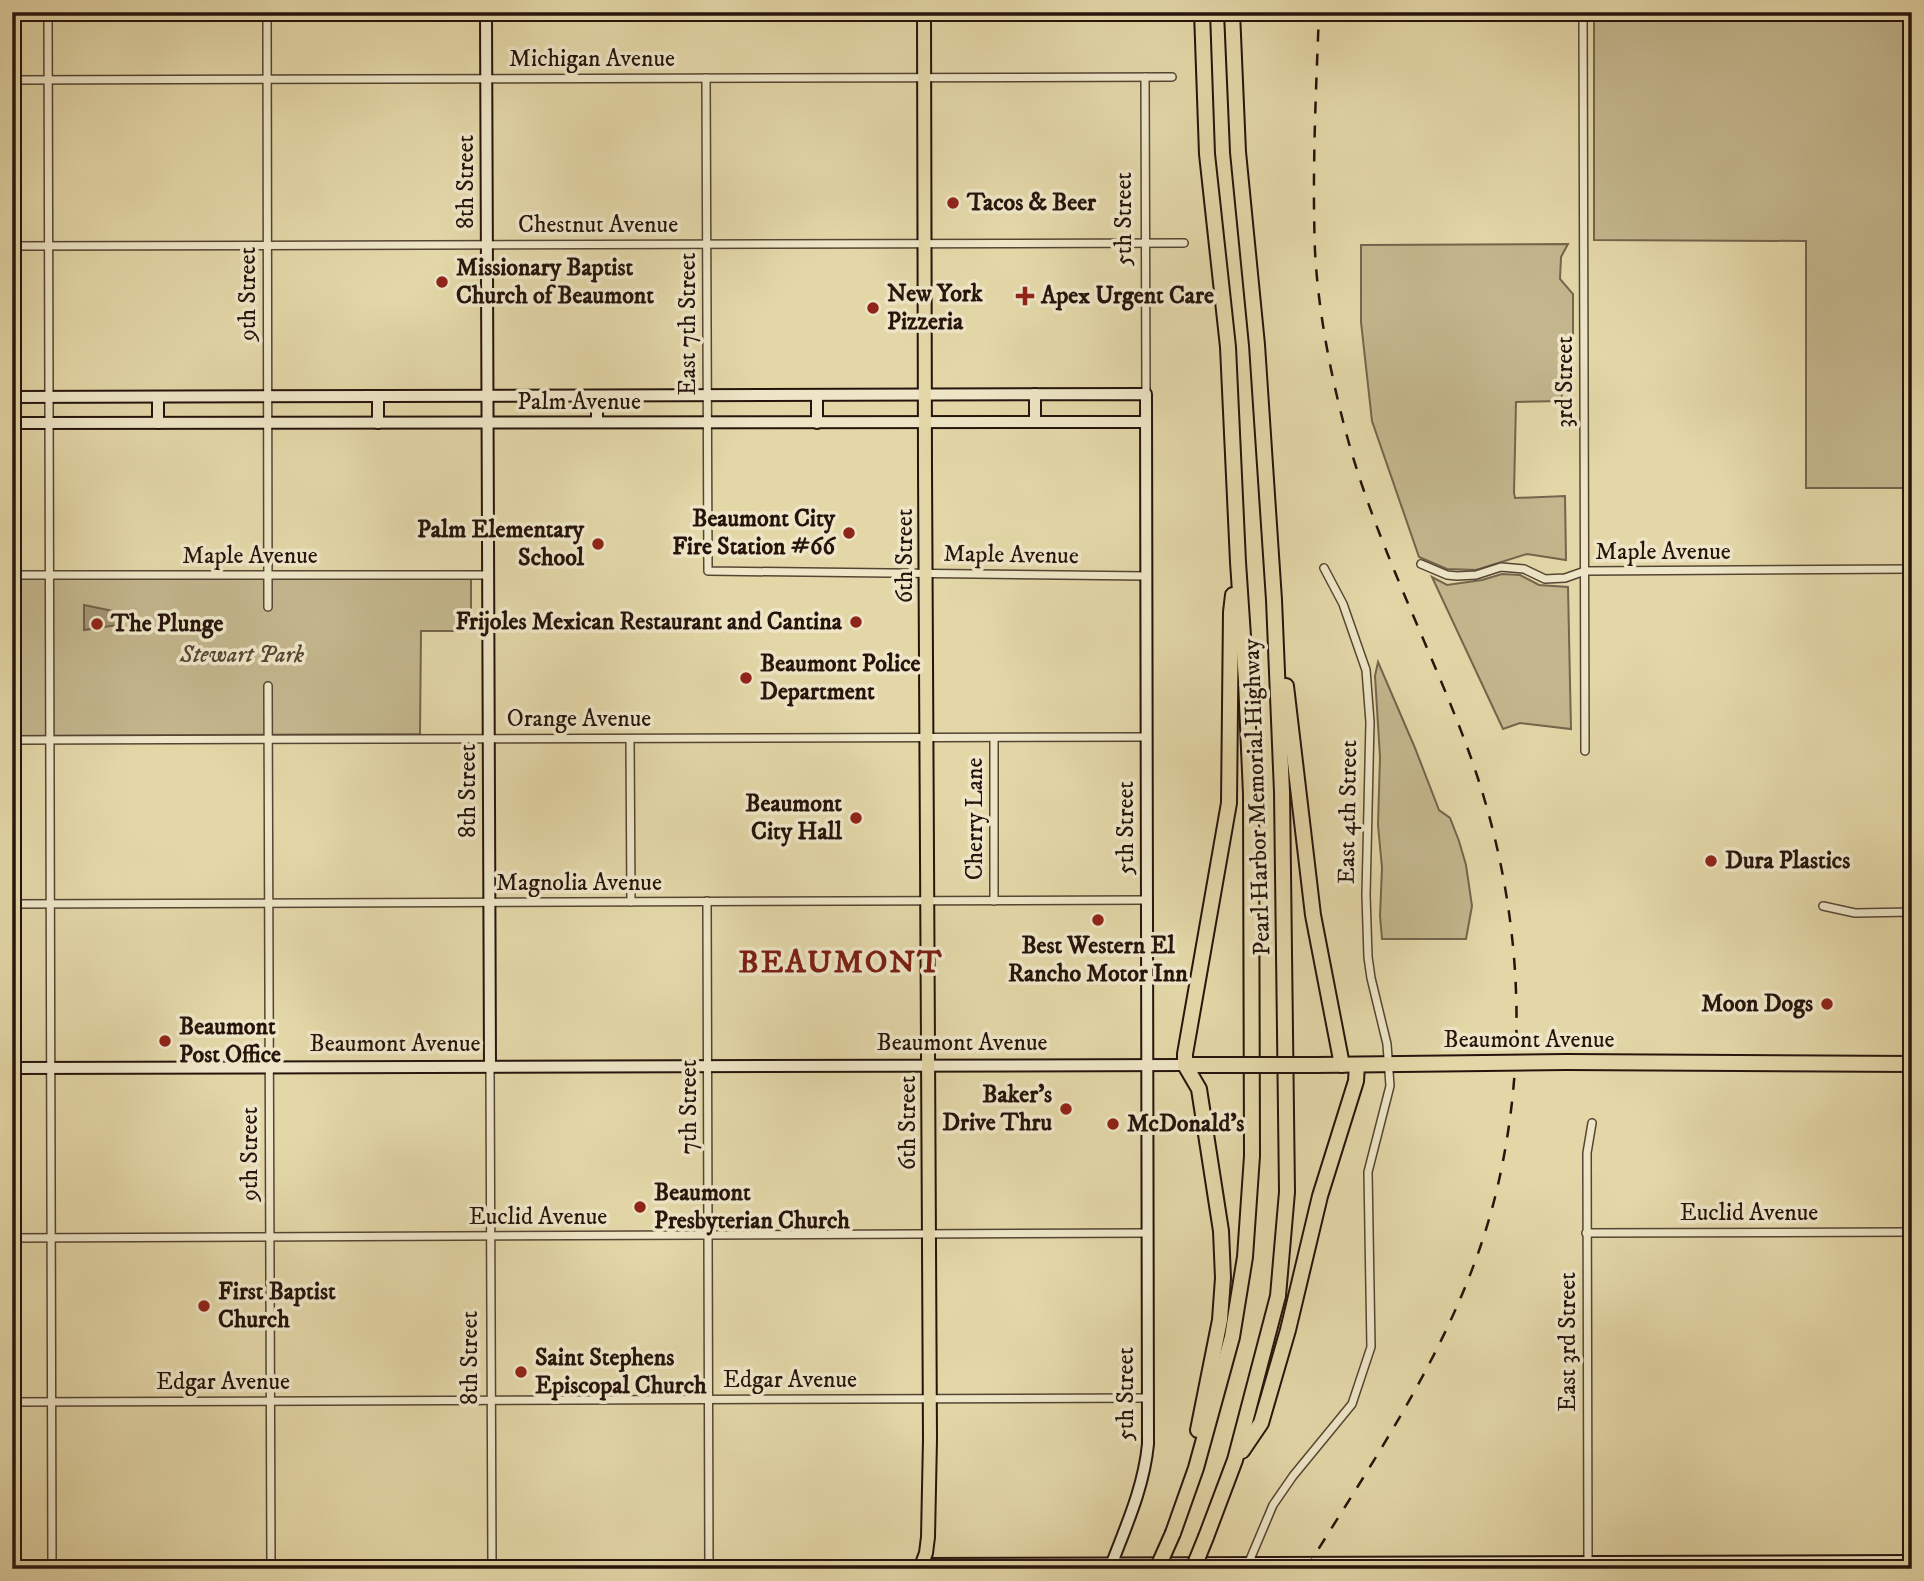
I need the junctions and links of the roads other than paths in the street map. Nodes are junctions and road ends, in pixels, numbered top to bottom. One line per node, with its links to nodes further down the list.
1 (48, 12): 15 (street)
2 (267, 12): 12 (street, 9th Street)
3 (486, 12): 13 (street, 8th Street)
4 (923, 12): 8 (main road, 6th Street)
5 (1202, 12): 48 (highway, Pearl Harbor Memorial Highway)
6 (1232, 12): 60 (highway, Pearl Harbor Memorial Highway)
7 (1583, 12): 53 (street, 3rd Street)
8 (923, 77): 9 (street, Michigan Avenue); 11 (street, Michigan Avenue); 20 (main road, 6th Street)
9 (1145, 77): 10 (street, Michigan Avenue); 16 (street, 5th Street)
10 (1172, 77)
11 (706, 78): 13 (street, Michigan Avenue); 19 (street, East 7th Street)
12 (267, 79): 13 (street, Michigan Avenue); 15 (street, Michigan Avenue); 21 (street, 9th Street)
13 (486, 79): 18 (street, 8th Street)
14 (12, 80): 15 (street, Michigan Avenue)
15 (48, 80): 23 (street)
16 (1146, 243): 17 (street, Chestnut Avenue); 20 (street, Chestnut Avenue); 26 (street, 5th Street)
17 (1184, 243)
18 (487, 244): 19 (street, Chestnut Avenue); 21 (street, Chestnut Avenue); 34 (street, 8th Street)
19 (707, 244): 20 (street, Chestnut Avenue); 29 (street, East 7th Street)
20 (924, 244): 24 (main road, 6th Street)
21 (267, 245): 23 (street, Chestnut Avenue); 35 (street, 9th Street)
22 (12, 246): 23 (street, Chestnut Avenue)
23 (48, 246): 31 (street)
24 (925, 394): 25 (street, Palm Avenue); 27 (street, Palm Avenue); 47 (main road, 6th Street)
25 (1035, 394): 26 (street, Palm Avenue); 38 (street)
26 (1146, 394): 39 (street, 5th Street)
27 (817, 395): 29 (street, Palm Avenue); 46 (street)
28 (597, 396): 29 (street, Palm Avenue); 34 (street, Palm Avenue); 36 (street)
29 (707, 396): 37 (street, East 7th Street)
30 (12, 397): 31 (street, Palm Avenue)
31 (48, 397): 32 (street, Palm Avenue); 41 (street)
32 (158, 397): 35 (street, Palm Avenue); 42 (street)
33 (378, 397): 34 (street, Palm Avenue); 35 (street, Palm Avenue); 44 (street)
34 (487, 397): 45 (street, 8th Street)
35 (268, 398): 43 (street, 9th Street)
36 (597, 422): 37 (street, Palm Avenue); 45 (street, Palm Avenue)
37 (707, 422): 46 (street, Palm Avenue); 52 (street, East 7th Street)
38 (1035, 422): 39 (street, Palm Avenue); 47 (street, Palm Avenue)
39 (1146, 422): 59 (street, 5th Street)
40 (12, 423): 41 (street, Palm Avenue)
41 (49, 423): 42 (street, Palm Avenue); 56 (street)
42 (158, 423): 43 (street, Palm Avenue)
43 (268, 423): 44 (street, Palm Avenue); 57 (street, 9th Street)
44 (378, 423): 45 (street, Palm Avenue)
45 (488, 423): 58 (street, 8th Street)
46 (817, 423): 47 (street, Palm Avenue)
47 (925, 423): 54 (main road, 6th Street)
48 (1238, 562): 86 (highway); 112 (highway, Pearl Harbor Memorial Highway)
49 (1422, 564): 53 (street, Maple Avenue)
50 (1324, 568): 84 (street, East 4th Street)
51 (1912, 569): 53 (street, Maple Avenue)
52 (708, 571): 54 (street, Maple Avenue)
53 (1585, 571): 71 (street, 3rd Street)
54 (926, 573): 59 (street, Maple Avenue); 63 (main road, 6th Street)
55 (12, 575): 56 (street, Maple Avenue)
56 (49, 575): 57 (street, Maple Avenue); 69 (street)
57 (268, 575): 58 (street, Maple Avenue); 61 (street, 9th Street)
58 (488, 575): 65 (street, 8th Street)
59 (1146, 576): 64 (street, 5th Street)
60 (1274, 600): 87 (highway); 111 (highway, Pearl Harbor Memorial Highway)
61 (268, 607)
62 (268, 686): 70 (street, 9th Street)
63 (927, 737): 66 (street, Orange Avenue); 67 (street, Orange Avenue); 74 (main road, 6th Street)
64 (1146, 737): 67 (street, Orange Avenue); 72 (street, 5th Street)
65 (489, 738): 66 (street, Orange Avenue); 70 (street, Orange Avenue); 76 (street, 8th Street)
66 (630, 738): 77 (street)
67 (994, 738): 75 (street, Cherry Lane)
68 (12, 740): 69 (street, Orange Avenue)
69 (50, 740): 70 (street, Orange Avenue); 80 (street)
70 (268, 740): 78 (street, 9th Street)
71 (1585, 751)
72 (1147, 900): 75 (street, Magnolia Avenue); 85 (street, 5th Street)
73 (707, 901): 74 (street, Magnolia Avenue); 77 (street, Magnolia Avenue); 88 (street, 7th Street)
74 (928, 901): 75 (street, Magnolia Avenue); 89 (main road, 6th Street)
75 (994, 901)
76 (489, 902): 77 (street, Magnolia Avenue); 78 (street, Magnolia Avenue); 90 (street, 8th Street)
77 (631, 902)
78 (269, 903): 80 (street, Magnolia Avenue); 92 (street, 9th Street)
79 (12, 904): 80 (street, Magnolia Avenue)
80 (50, 904): 91 (street)
81 (1823, 906): 82 (street)
82 (1912, 912)
83 (1912, 1063): 84 (highway, Beaumont Avenue, bridge)
84 (1389, 1064): 87 (highway, Beaumont Avenue); 120 (street, East 4th Street)
85 (1147, 1065): 86 (street, Beaumont Avenue); 89 (street, Beaumont Avenue); 96 (street, 5th Street)
86 (1185, 1065): 87 (highway, Beaumont Avenue, bridge); 112 (highway)
87 (1350, 1065): 111 (highway)
88 (708, 1066): 89 (street, Beaumont Avenue); 90 (street, Beaumont Avenue); 99 (street, 7th Street)
89 (929, 1066): 98 (main road, 6th Street)
90 (490, 1067): 92 (street, Beaumont Avenue); 100 (street, 8th Street)
91 (51, 1068): 92 (street, Beaumont Avenue); 93 (street, Beaumont Avenue); 102 (street)
92 (270, 1068): 103 (street, 9th Street)
93 (12, 1069)
94 (1592, 1123): 97 (street, East 3rd Street)
95 (1912, 1232): 97 (street, Euclid Avenue)
96 (1147, 1233): 98 (street, Euclid Avenue); 104 (street, 5th Street)
97 (1586, 1233): 114 (street, East 3rd Street)
98 (929, 1234): 99 (street, Euclid Avenue); 105 (main road, 6th Street)
99 (709, 1236): 100 (street, Euclid Avenue); 107 (street, 7th Street)
100 (491, 1237): 103 (street, Euclid Avenue); 106 (street, 8th Street)
101 (12, 1238): 102 (street, Euclid Avenue)
102 (51, 1238): 103 (street, Euclid Avenue); 110 (street)
103 (270, 1238): 108 (street, 9th Street)
104 (1148, 1398): 105 (street, Edgar Avenue); 119 (street, 5th Street)
105 (929, 1399): 107 (street, Edgar Avenue); 118 (main road, 6th Street)
106 (491, 1400): 107 (street, Edgar Avenue); 108 (street, Edgar Avenue); 124 (street, 8th Street)
107 (709, 1400): 117 (street, 7th Street)
108 (270, 1401): 110 (street, Edgar Avenue); 123 (street, 9th Street)
109 (12, 1402): 110 (street, Edgar Avenue)
110 (51, 1402): 122 (street)
111 (1235, 1460): 126 (highway, Pearl Harbor Memorial Highway, bridge)
112 (1179, 1518): 125 (highway, Pearl Harbor Memorial Highway, bridge)
113 (1912, 1561): 114 (street)
114 (1588, 1562): 121 (street)
115 (12, 1566): 122 (street)
116 (620, 1566): 117 (street); 124 (street)
117 (710, 1566): 118 (street)
118 (921, 1566): 119 (street)
119 (1109, 1566): 120 (street)
120 (1247, 1566): 121 (street)
121 (1367, 1566)
122 (52, 1567): 123 (street)
123 (271, 1567): 124 (street)
124 (492, 1567)
125 (1157, 1569)
126 (1193, 1569)

